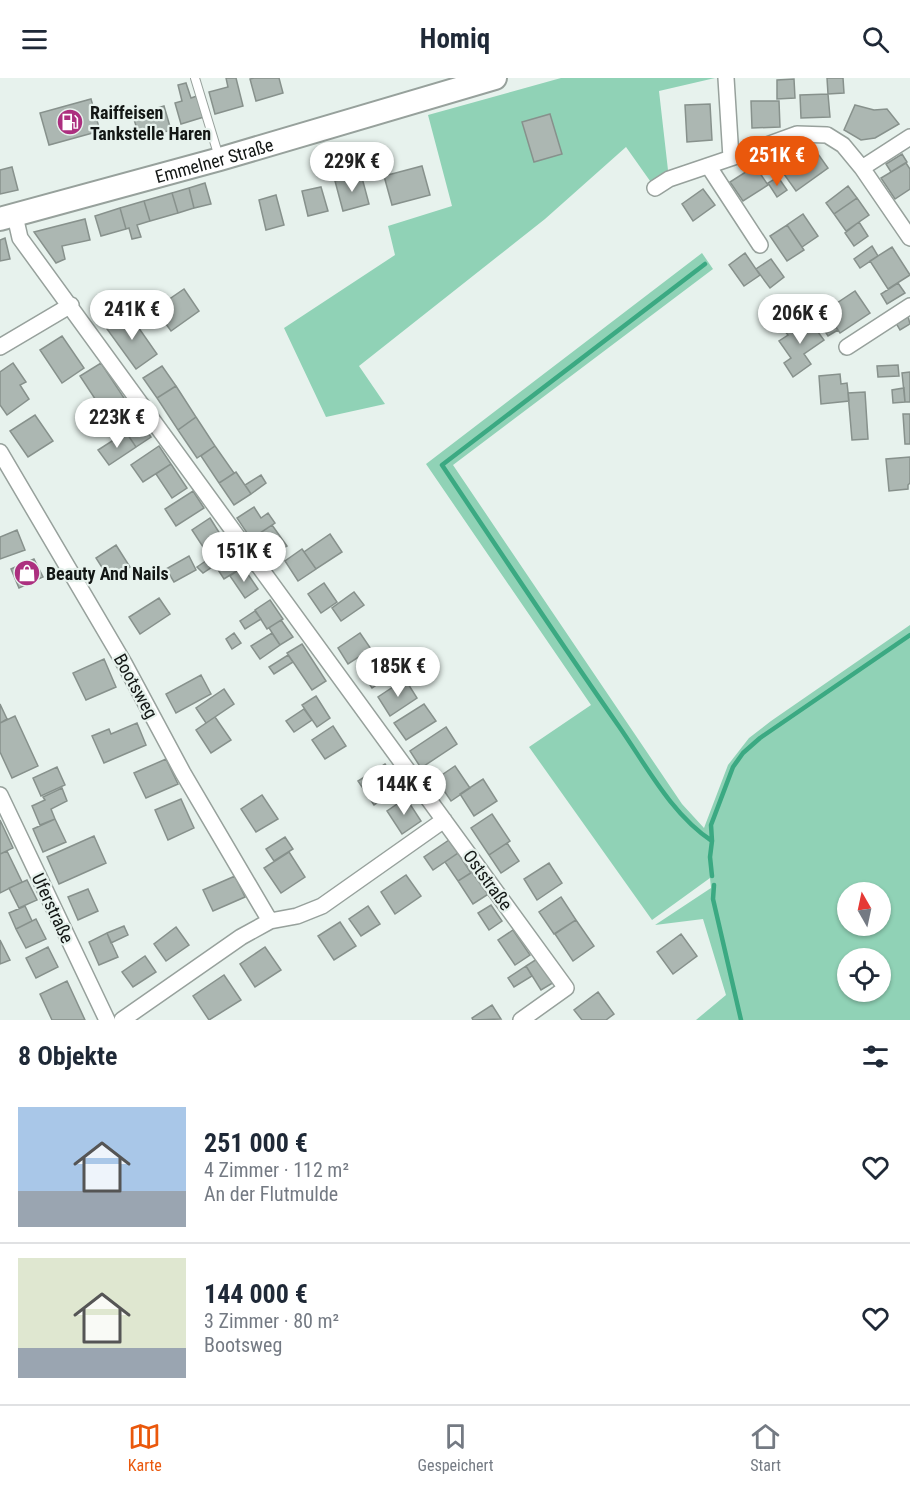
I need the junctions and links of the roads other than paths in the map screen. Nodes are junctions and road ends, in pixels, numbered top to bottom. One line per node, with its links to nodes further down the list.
1 (195, 78): 6 (lane)
2 (495, 78): 6 (street, Emmelner Straße)
3 (726, 78): 5 (street)
4 (910, 137): 8 (street)
5 (731, 158): 7 (street); 8 (street)
6 (220, 159): 10 (street, Emmelner Straße)
7 (709, 166): 9 (street); 12 (street)
8 (862, 168): 11 (street)
9 (656, 188)
10 (8, 218): 13 (street, Oststraße)
11 (910, 238)
12 (759, 244)
13 (71, 305): 15 (street); 19 (street, Oststraße)
14 (910, 306): 16 (street)
15 (0, 347)
16 (847, 347)
17 (0, 452): 20 (street, Bootsweg)
18 (0, 795): 21 (street, Uferstraße)
19 (444, 820): 20 (street); 23 (street, Oststraße)
20 (270, 921): 22 (street)
21 (107, 1020)
22 (122, 1020)
23 (521, 1020)

